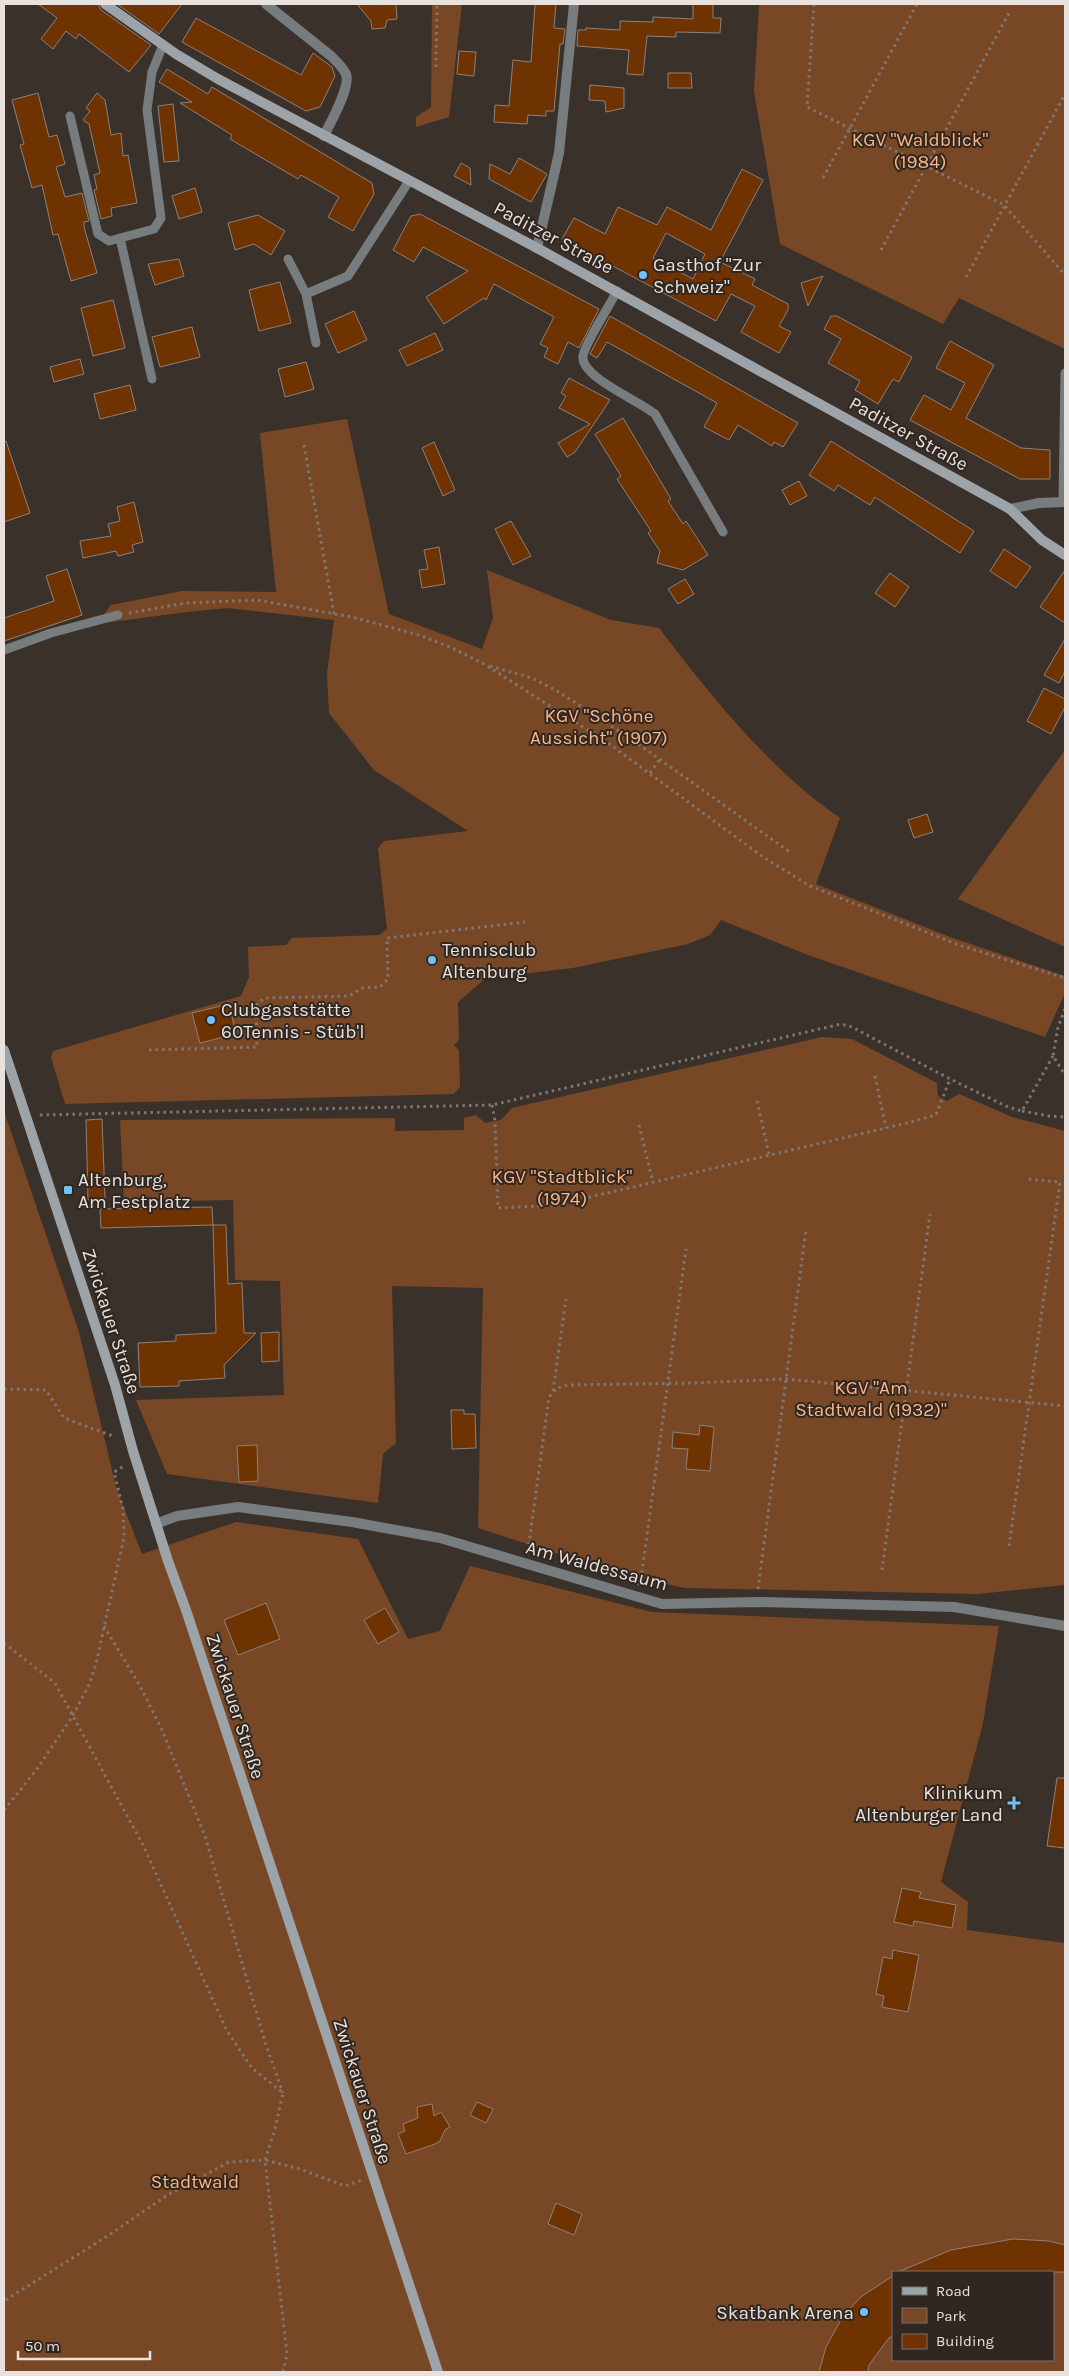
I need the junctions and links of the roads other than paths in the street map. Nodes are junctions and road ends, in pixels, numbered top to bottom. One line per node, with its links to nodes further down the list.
1 (105, 4): 4 (street, Paditzer Straße)
2 (266, 4): 6 (street)
3 (574, 4): 9 (street)
4 (163, 45): 6 (street, Paditzer Straße); 8 (lane)
5 (70, 116): 8 (lane)
6 (324, 136): 7 (street, Paditzer Straße)
7 (409, 180): 9 (street, Paditzer Straße); 12 (lane)
8 (120, 238): 15 (lane)
9 (538, 248): 11 (street, Paditzer Straße)
10 (288, 259): 12 (lane)
11 (618, 291): 17 (street, Paditzer Straße); 18 (lane)
12 (306, 294): 13 (lane)
13 (316, 343)
14 (1065, 373): 16 (lane)
15 (152, 380)
16 (1064, 502): 17 (street)
17 (1010, 509): 19 (street, Paditzer Straße)
18 (723, 532)
19 (1065, 555)
20 (118, 615): 21 (lane)
21 (4, 650)
22 (4, 1050): 23 (street, Zwickauer Straße)
23 (156, 1524): 24 (street, Am Waldessaum); 25 (street, Zwickauer Straße)
24 (1065, 1626)
25 (438, 2372)

